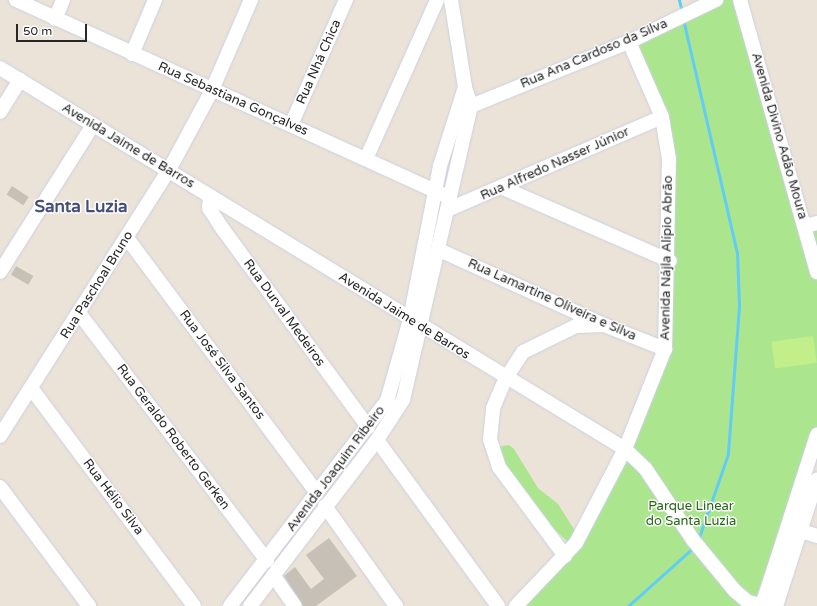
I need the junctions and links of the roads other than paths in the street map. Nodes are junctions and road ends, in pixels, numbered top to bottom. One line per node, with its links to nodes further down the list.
1 (16, 0): 10 (street, Rua Sebastiana Gonçalves)
2 (63, 0): 10 (street)
3 (155, 0): 12 (street)
4 (251, 0): 15 (street, Rua Paschoal Bruno)
5 (346, 0): 20 (street, Rua Nhá Chica)
6 (437, 0): 21 (street)
7 (451, 0): 16 (street)
8 (716, 0): 11 (street, Rua Ana Cardoso da Silva)
9 (740, 0): 27 (street, Avenida Divino Adão Moura)
10 (55, 19): 12 (street, Rua Sebastiana Gonçalves)
11 (629, 42): 16 (street, Rua Ana Cardoso da Silva); 18 (street, Avenida Nájla Alípio Abrão)
12 (132, 54): 15 (street, Rua Sebastiana Gonçalves)
13 (0, 68): 14 (street, Avenida Jaime de Barros)
14 (20, 80): 17 (street); 19 (street, Avenida Jaime de Barros)
15 (212, 90): 20 (street, Rua Sebastiana Gonçalves); 22 (street, Rua Paschoal Bruno)
16 (465, 105): 24 (street, Avenida Joaquim Ribeiro); 26 (street, Avenida Joaquim Ribeiro)
17 (0, 112)
18 (662, 117): 23 (street, Rua Alfredo Nasser Júnior); 30 (street, Avenida Nájla Alípio Abrão)
19 (93, 125): 22 (street, Avenida Jaime de Barros); 31 (street)
20 (291, 125): 21 (street, Rua Sebastiana Gonçalves)
21 (366, 159): 24 (street, Rua Sebastiana Gonçalves)
22 (169, 170): 25 (street, Avenida Jaime de Barros); 28 (street, Rua Paschoal Bruno)
23 (504, 188): 26 (street, Rua Alfredo Nasser Júnior); 30 (street)
24 (436, 193): 26 (street, Rua Sebastiana Gonçalves); 34 (street, Avenida Joaquim Ribeiro)
25 (210, 196): 34 (street, Avenida Jaime de Barros); 39 (street, Rua Durval Medeiros)
26 (449, 204): 29 (street, Avenida Joaquim Ribeiro)
27 (811, 224): 32 (street, Avenida Divino Adão Moura)
28 (127, 238): 33 (street, Rua Paschoal Bruno); 46 (street, Rua José Silva Santos)
29 (439, 250): 34 (street, Avenida Joaquim Ribeiro); 35 (street, Rua Lamartine Oliveira e Silva)
30 (670, 261): 36 (street, Avenida Nájla Alípio Abrão)
31 (0, 272)
32 (817, 272)
33 (79, 313): 38 (street, Rua Paschoal Bruno); 51 (street, Rua Geraldo Roberto Gerken)
34 (416, 323): 37 (street, Avenida Jaime de Barros); 39 (street, Avenida Joaquim Ribeiro); 42 (street, Avenida Joaquim Ribeiro)
35 (604, 325): 36 (street, Rua Lamartine Oliveira e Silva); 37 (street)
36 (665, 349): 43 (street, Avenida Nájla Alípio Abrão)
37 (506, 378): 43 (street, Avenida Jaime de Barros); 50 (street)
38 (31, 388): 40 (street, Rua Paschoal Bruno); 54 (street, Rua Hélio Silva)
39 (368, 426): 46 (street, Avenida Joaquim Ribeiro)
40 (1, 434)
41 (817, 435): 61 (street)
42 (377, 440): 47 (street, Avenida Joaquim Ribeiro); 59 (street)
43 (625, 449): 50 (street, Avenida Nájla Alípio Abrão); 61 (street, Avenida Jaime de Barros)
44 (817, 479): 48 (street)
45 (0, 487): 53 (street)
46 (318, 493): 51 (street, Avenida Joaquim Ribeiro)
47 (325, 506): 52 (street, Avenida Joaquim Ribeiro); 58 (street)
48 (800, 531): 49 (street); 61 (street)
49 (817, 536)
50 (565, 556): 60 (street, Avenida Nájla Alípio Abrão)
51 (267, 561): 55 (street, Avenida Joaquim Ribeiro)
52 (273, 575): 56 (street, Avenida Joaquim Ribeiro); 57 (street)
53 (89, 606)
54 (194, 606)
55 (230, 606)
56 (250, 606)
57 (295, 606)
58 (396, 606)
59 (498, 606)
60 (516, 606)
61 (767, 606)

